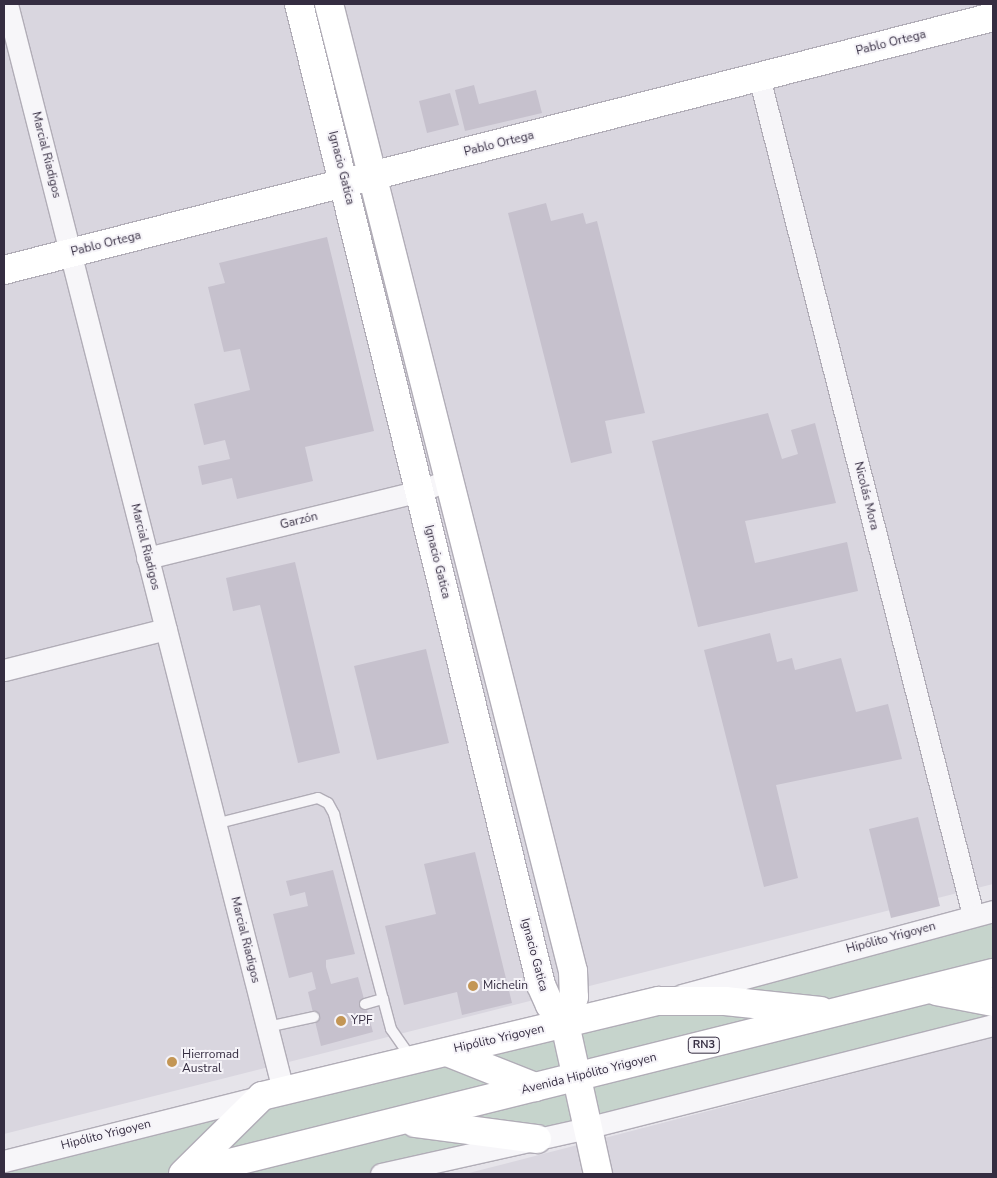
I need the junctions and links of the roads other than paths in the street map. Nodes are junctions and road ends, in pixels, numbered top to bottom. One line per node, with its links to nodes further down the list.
1 (8, 4): 8 (street, Marcial Riadigos)
2 (299, 4): 7 (main road, Ignacio Gatica)
3 (329, 4): 6 (main road)
4 (993, 17): 5 (main road, Pablo Ortega)
5 (759, 77): 6 (main road, Pablo Ortega); 16 (street, Nicolás Mora)
6 (373, 176): 7 (main road, Pablo Ortega); 10 (main road)
7 (345, 183): 8 (main road, Pablo Ortega); 11 (main road, Ignacio Gatica)
8 (71, 253): 9 (main road, Pablo Ortega); 12 (street, Marcial Riadigos)
9 (4, 270)
10 (449, 480): 11 (street, Garzón); 25 (main road)
11 (420, 491): 12 (street, Garzón); 25 (main road, Ignacio Gatica)
12 (147, 558): 13 (street, Marcial Riadigos)
13 (166, 629): 14 (street); 15 (street, Marcial Riadigos)
14 (4, 670)
15 (215, 824): 19 (lane); 27 (street, Marcial Riadigos)
16 (983, 913): 20 (street, Hipólito Yrigoyen)
17 (993, 973): 18 (main road, Avenida Hipólito Yrigoyen / RN3)
18 (927, 990): 21 (main road); 23 (main road, Avenida Hipólito Yrigoyen / RN3)
19 (383, 999): 22 (lane); 29 (lane)
20 (659, 1001): 23 (main road); 25 (main road, Hipólito Yrigoyen)
21 (993, 1002)
22 (366, 1004)
23 (833, 1013): 30 (main road, Avenida Hipólito Yrigoyen / RN3)
24 (314, 1016): 27 (lane)
25 (565, 1024): 28 (main road, Hipólito Yrigoyen); 30 (main road)
26 (993, 1025): 34 (street)
27 (267, 1027): 32 (street, Marcial Riadigos)
28 (447, 1052): 29 (main road, Hipólito Yrigoyen); 31 (main road)
29 (412, 1060): 32 (main road, Hipólito Yrigoyen)
30 (575, 1077): 31 (main road, Avenida Hipólito Yrigoyen / RN3); 34 (main road)
31 (535, 1087): 33 (main road, Avenida Hipólito Yrigoyen / RN3)
32 (272, 1093): 36 (street, Hipólito Yrigoyen); 37 (main road)
33 (399, 1120): 35 (main road); 37 (main road, Avenida Hipólito Yrigoyen / RN3)
34 (586, 1128): 35 (street); 39 (main road)
35 (537, 1139): 38 (street)
36 (4, 1162)
37 (184, 1174)
38 (381, 1174)
39 (598, 1174)

